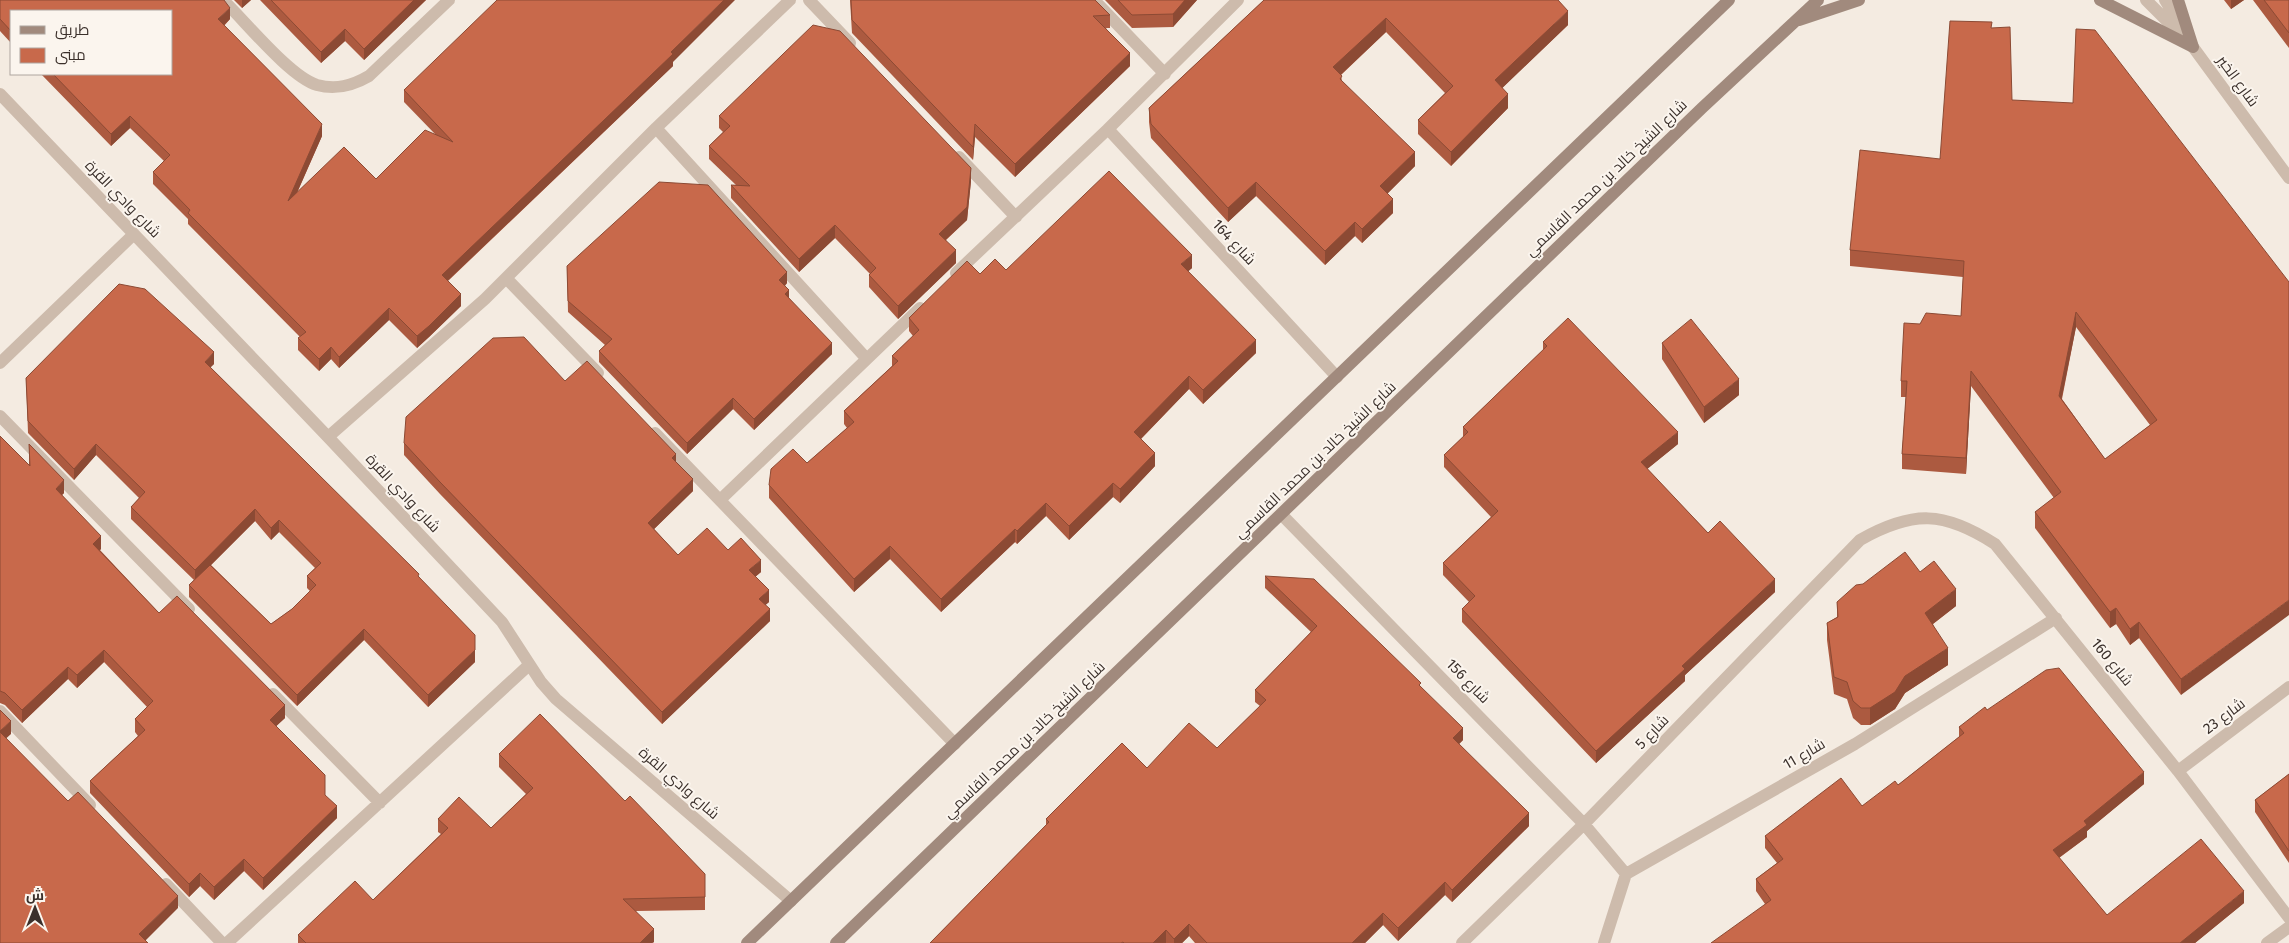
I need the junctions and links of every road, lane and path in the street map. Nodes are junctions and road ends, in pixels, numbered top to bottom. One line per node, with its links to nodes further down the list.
1 (224, 0): 2 (street)
2 (449, 0)
3 (790, 0): 19 (street)
4 (809, 0): 16 (street)
5 (1094, 0): 17 (street)
6 (1238, 0): 17 (street)
7 (1729, 0): 30 (main road)
8 (1818, 0): 14 (main road, شارع الشيخ خالد بن محمد القاسمي)
9 (1859, 0): 14 (main road)
10 (2100, 0): 15 (main road)
11 (2146, 0): 15 (street)
12 (2165, 0): 15 (street, شارع الخير)
13 (2178, 0): 15 (main road)
14 (1797, 21): 36 (main road, شارع الشيخ خالد بن محمد القاسمي)
15 (2193, 47): 22 (street, شارع الخير)
16 (857, 50)
17 (1165, 74): 20 (street)
18 (0, 94): 24 (street, شارع وادي القرة)
19 (656, 128): 25 (street); 28 (street)
20 (1108, 129): 23 (street); 30 (street, شارع 164)
21 (947, 144): 23 (street)
22 (2289, 178)
23 (1016, 217): 26 (street)
24 (134, 234): 29 (street); 34 (street, شارع وادي القرة)
25 (506, 278): 31 (street); 34 (street)
26 (945, 284)
27 (930, 297): 28 (street)
28 (866, 358): 35 (street)
29 (0, 363)
30 (1337, 377): 44 (main road)
31 (610, 386)
32 (0, 416): 39 (street)
33 (644, 421): 35 (street)
34 (328, 437): 40 (street, شارع وادي القرة)
35 (720, 500): 44 (street)
36 (1282, 515): 48 (street, شارع 156); 57 (main road, شارع الشيخ خالد بن محمد القاسمي)
37 (1860, 540): 38 (street, شارع 160); 48 (street, شارع 5)
38 (2056, 618): 45 (street, شارع 160); 50 (street, شارع 11)
39 (200, 620)
40 (529, 665): 46 (street); 51 (street, شارع وادي القرة)
41 (262, 683): 46 (street)
42 (2289, 687): 45 (street, شارع 23)
43 (0, 711): 47 (street)
44 (955, 744): 51 (main road)
45 (2178, 771): 52 (street, شارع 160)
46 (380, 803): 55 (street)
47 (101, 816)
48 (1584, 824): 50 (street, شارع 156); 58 (street, شارع 5)
49 (155, 873): 54 (street)
50 (1626, 874): 59 (street)
51 (791, 900): 56 (main road)
52 (2289, 918)
53 (2289, 926): 60 (street)
54 (222, 943)
55 (227, 943)
56 (747, 943)
57 (836, 943)
58 (1462, 943)
59 (1604, 943)
60 (2267, 943)

